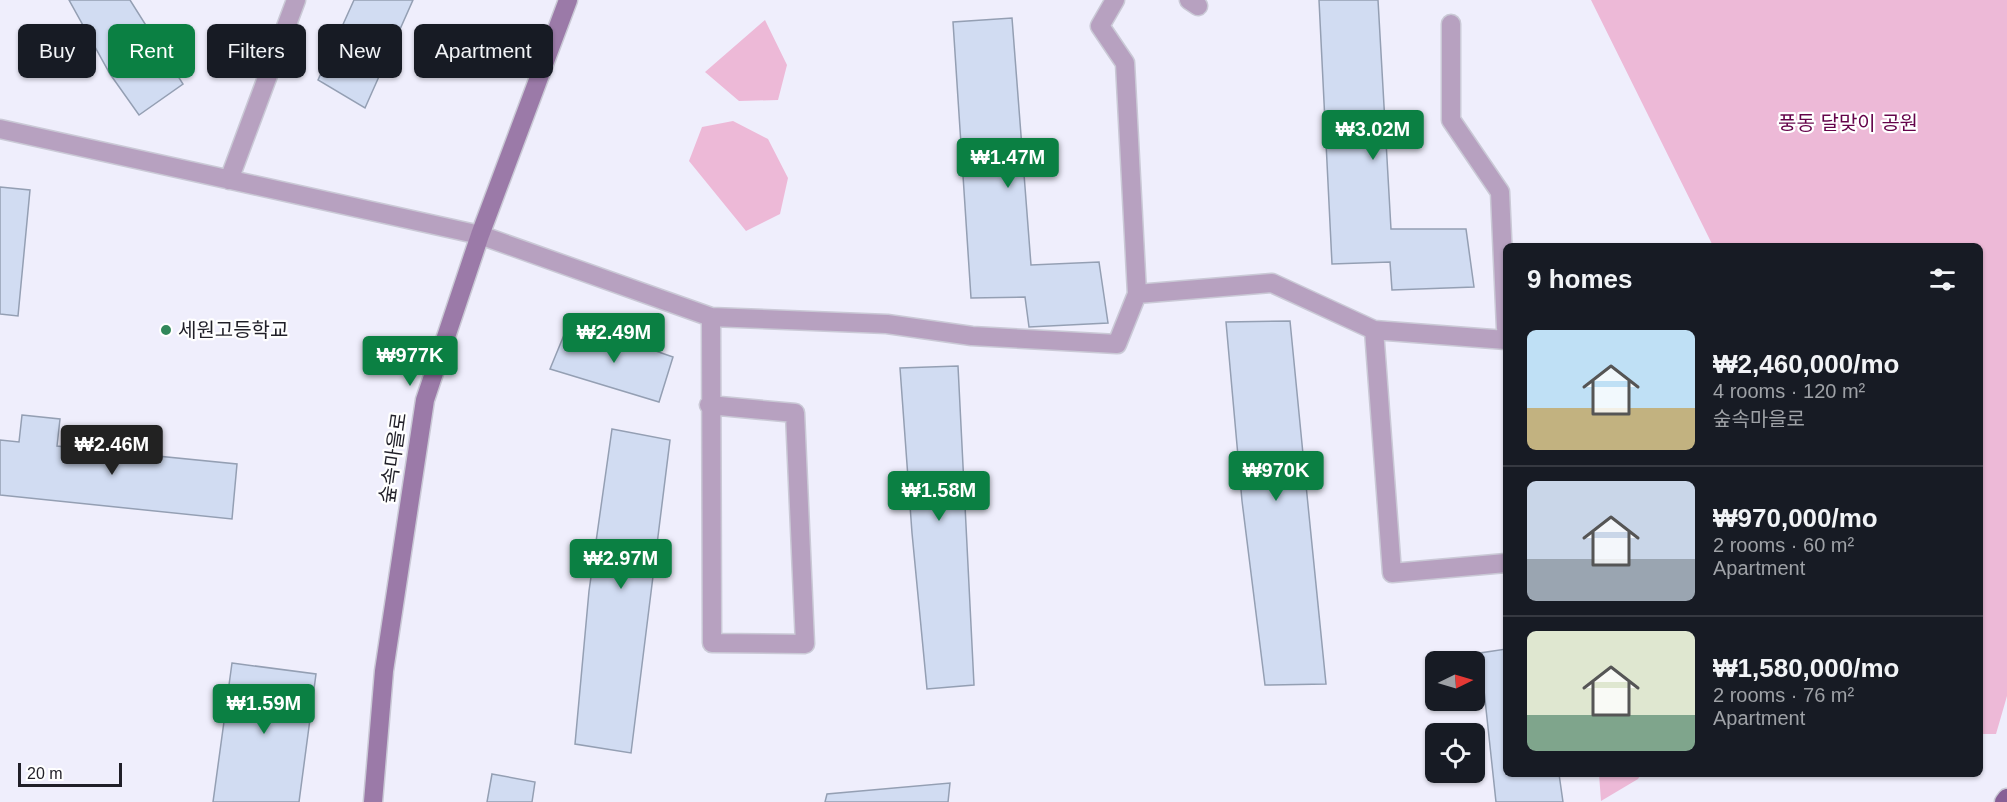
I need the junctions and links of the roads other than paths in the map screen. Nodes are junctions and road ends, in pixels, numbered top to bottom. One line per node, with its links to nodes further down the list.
1 (296, 0): 6 (lane)
2 (568, 0): 7 (main road, 숲속마을로)
3 (1116, 0): 9 (lane)
4 (1450, 24): 8 (lane)
5 (0, 129): 6 (lane)
6 (229, 180): 7 (lane)
7 (480, 235): 10 (lane); 16 (main road, 숲속마을로)
8 (1503, 260)
9 (1137, 294): 10 (lane); 11 (lane)
10 (711, 317): 13 (lane)
11 (1374, 330): 12 (lane); 14 (lane)
12 (1503, 340)
13 (709, 405): 13 (lane)
14 (1503, 563)
15 (2007, 798): 17 (main road)
16 (373, 802)
17 (2004, 802)

